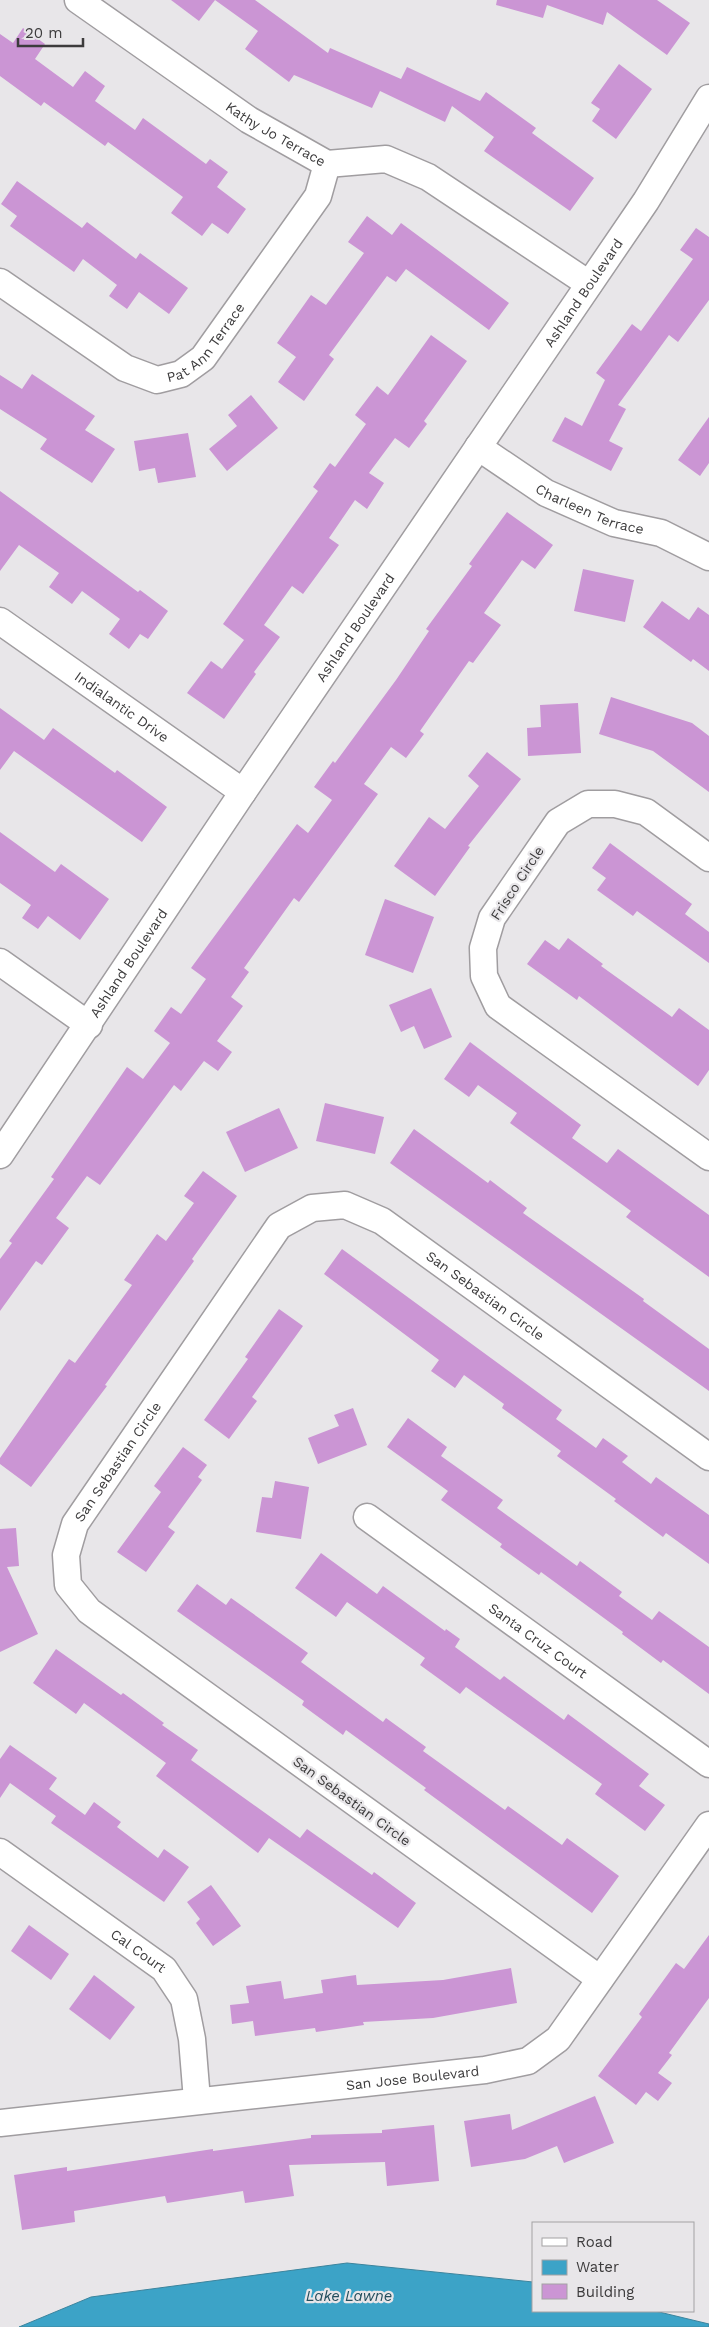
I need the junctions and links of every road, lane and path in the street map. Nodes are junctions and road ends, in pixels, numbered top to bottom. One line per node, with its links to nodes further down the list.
1 (78, 0): 3 (street, Kathy Jo Terrace)
2 (709, 98): 5 (street, Ashland Boulevard)
3 (327, 164): 4 (street, Pat Ann Terrace); 5 (street, Kathy Jo Terrace)
4 (0, 282)
5 (589, 284): 6 (street, Ashland Boulevard)
6 (478, 447): 7 (street, Charleen Terrace); 9 (street, Ashland Boulevard)
7 (709, 557)
8 (0, 620): 9 (street, Indialantic Drive)
9 (243, 792): 12 (street, Ashland Boulevard)
10 (709, 858): 14 (street, Frisco Circle)
11 (0, 962): 12 (street)
12 (89, 1025): 13 (street, Ashland Boulevard)
13 (0, 1156)
14 (709, 1157)
15 (709, 1458): 20 (street, San Sebastian Circle)
16 (368, 1517): 17 (street, Santa Cruz Court)
17 (709, 1764)
18 (709, 1826): 20 (street, San Jose Boulevard)
19 (0, 1852): 21 (street, Cal Court)
20 (600, 1979): 21 (street, San Jose Boulevard)
21 (197, 2100): 22 (street, San Jose Boulevard)
22 (0, 2123)

